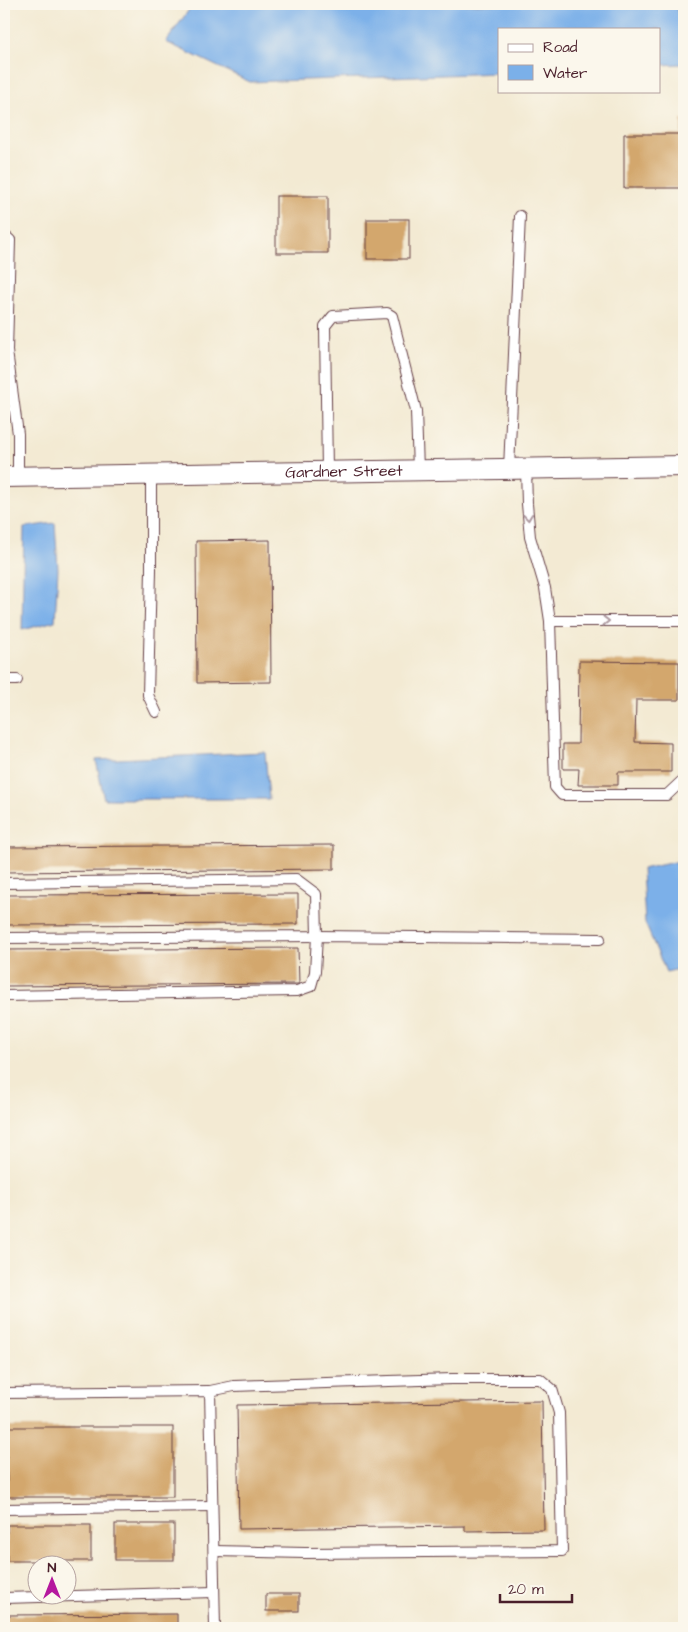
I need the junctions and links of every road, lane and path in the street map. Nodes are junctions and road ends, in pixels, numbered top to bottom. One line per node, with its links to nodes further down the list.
1 (520, 216): 4 (lane)
2 (4, 235): 8 (lane)
3 (684, 466): 4 (street, Gardner Street)
4 (518, 469): 5 (street, Gardner Street); 9 (lane, one-way to 9)
5 (418, 470): 6 (street, Gardner Street); 6 (lane)
6 (327, 472): 7 (street, Gardner Street)
7 (151, 475): 8 (street, Gardner Street); 13 (lane)
8 (11, 477)
9 (550, 621): 10 (lane, one-way to 10); 14 (lane)
10 (684, 621)
11 (4, 680): 12 (lane)
12 (17, 680)
13 (156, 712)
14 (684, 779)
15 (4, 883): 16 (lane)
16 (317, 936): 17 (lane); 18 (lane); 19 (lane)
17 (4, 938)
18 (600, 939)
19 (4, 996)
20 (210, 1391): 21 (lane); 22 (lane); 24 (lane)
21 (4, 1393)
22 (212, 1506): 23 (lane); 24 (lane)
23 (4, 1509)
24 (214, 1551): 25 (lane)
25 (214, 1592): 26 (lane); 27 (lane)
26 (4, 1598)
27 (215, 1628)

